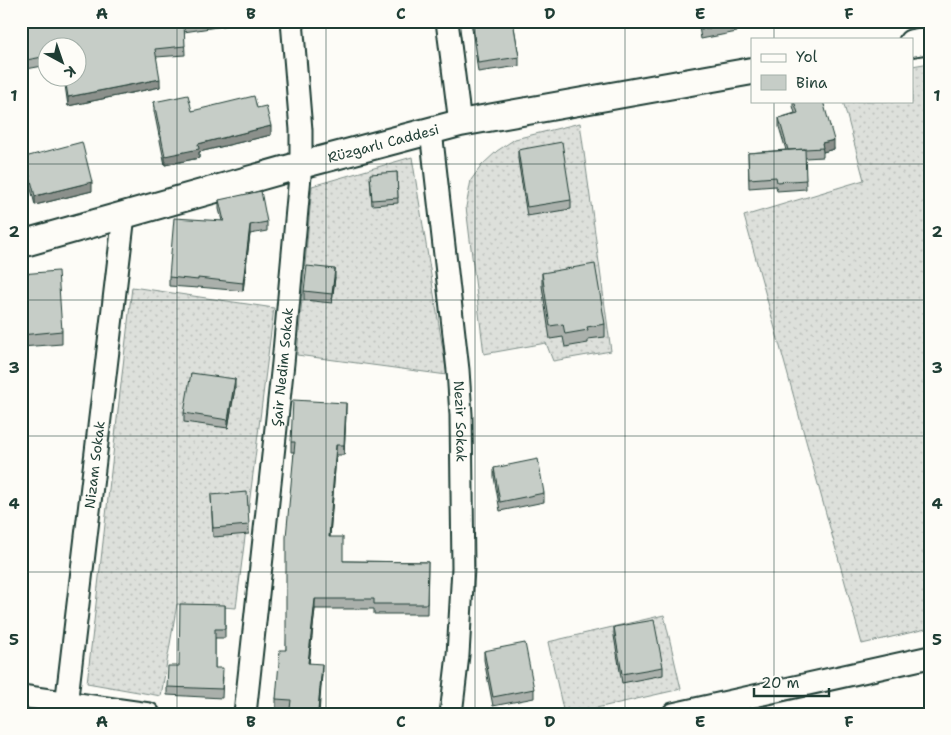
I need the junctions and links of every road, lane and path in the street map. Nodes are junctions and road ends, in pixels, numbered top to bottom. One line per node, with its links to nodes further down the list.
1 (292, 21): 8 (street, Şair Nedim Sokak)
2 (447, 21): 6 (street)
3 (930, 40): 4 (street)
4 (914, 43)
5 (751, 71): 6 (street, Rüzgarlı Caddesi)
6 (460, 123): 7 (street, Rüzgarlı Caddesi)
7 (431, 132): 8 (street, Rüzgarlı Caddesi); 16 (street, Nezir Sokak)
8 (301, 165): 9 (street, Rüzgarlı Caddesi); 15 (street, Şair Nedim Sokak)
9 (124, 215): 10 (street, Rüzgarlı Caddesi); 13 (street, Nizam Sokak)
10 (21, 244)
11 (930, 657): 17 (street)
12 (21, 696): 13 (street)
13 (66, 708): 14 (street)
14 (149, 714)
15 (245, 714)
16 (451, 714)
17 (672, 714)

